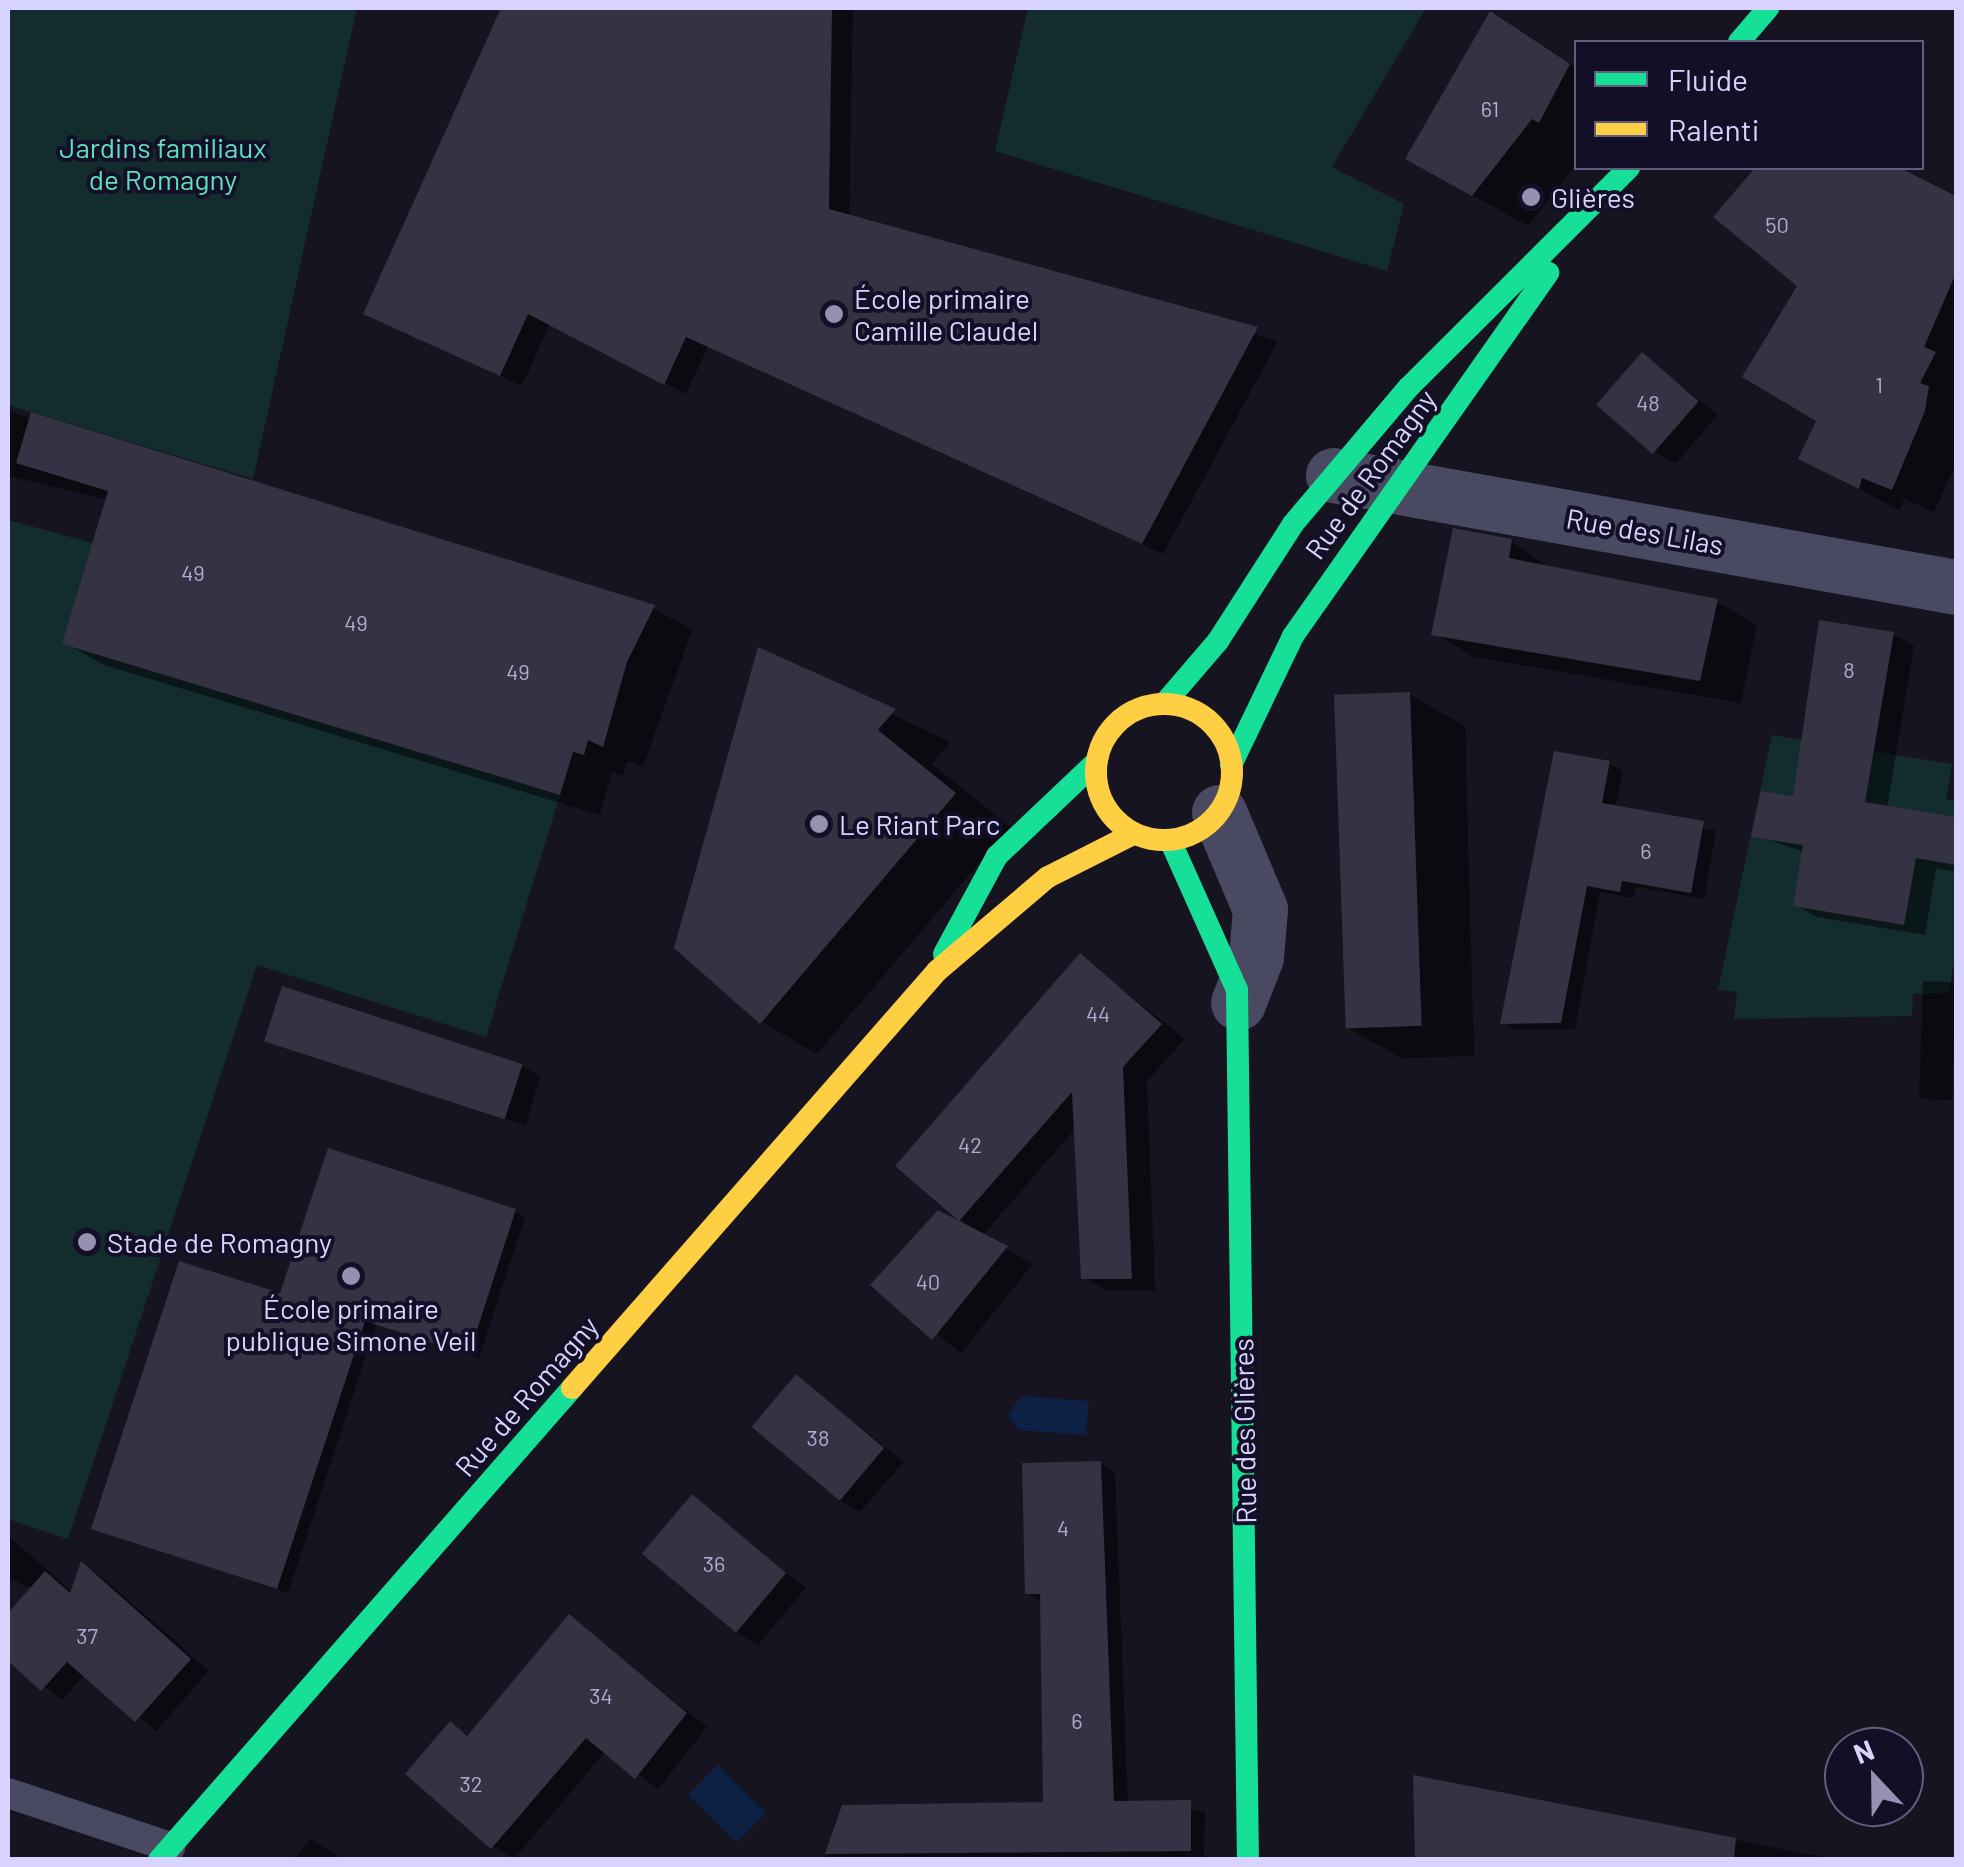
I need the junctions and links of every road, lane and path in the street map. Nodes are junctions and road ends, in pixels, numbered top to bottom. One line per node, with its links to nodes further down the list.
1 (1768, 8): 2 (street)
2 (1741, 40)
3 (1627, 170): 4 (street, Rue de Romagny)
4 (1574, 227): 5 (street, Rue de Romagny); 6 (street, Rue de Romagny)
5 (1333, 475): 6 (street, Rue des Lilas); 8 (street, Rue de Romagny)
6 (1393, 485): 7 (street, Rue des Lilas); 10 (street, Rue de Romagny)
7 (1956, 587)
8 (1164, 704): 9 (street); 10 (street)
9 (1096, 762): 11 (street); 13 (street, Rue de Romagny)
10 (1225, 789): 12 (street); 14 (street, Rue des Glières)
11 (1133, 834): 12 (street); 13 (street, Rue de Romagny)
12 (1170, 840): 14 (street, Rue des Glières)
13 (937, 971): 16 (street, Rue de Romagny)
14 (1238, 1003): 17 (street, Rue des Glières)
15 (8, 1793): 16 (lane)
16 (164, 1853)
17 (1248, 1860)

